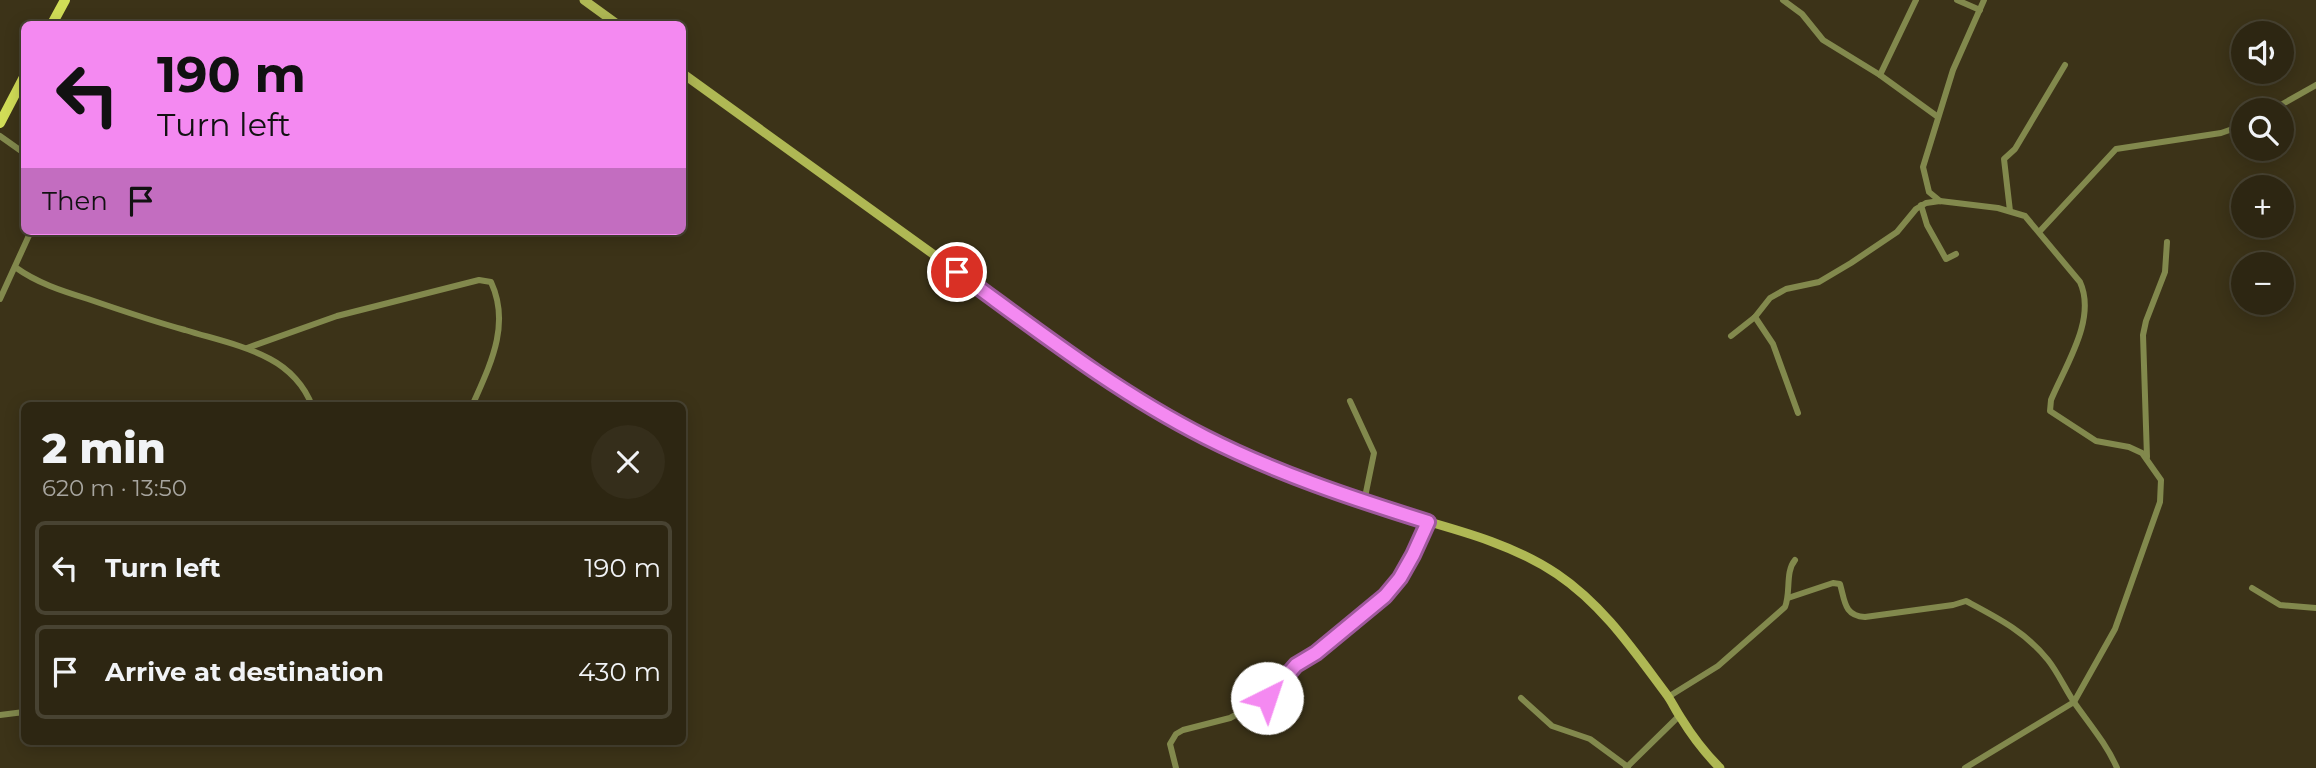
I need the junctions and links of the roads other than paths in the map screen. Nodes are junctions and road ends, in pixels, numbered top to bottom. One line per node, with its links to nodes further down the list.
1 (65, 0): 8 (main road)
2 (584, 0): 9 (main road)
3 (1783, 0): 11 (street)
4 (1916, 0): 11 (street)
5 (1957, 0): 7 (street)
6 (1984, 0): 7 (street)
7 (1980, 10): 16 (street)
8 (54, 21)
9 (613, 21)
10 (2066, 65): 23 (street)
11 (1880, 75): 16 (street)
12 (686, 76): 38 (main road)
13 (21, 83): 17 (main road)
14 (2316, 85): 15 (street)
15 (2293, 98)
16 (1938, 117): 21 (street)
17 (0, 123)
18 (2231, 130): 24 (street)
19 (0, 136): 20 (street)
20 (21, 151)
21 (1940, 201): 22 (street); 23 (street)
22 (1921, 205): 27 (street); 30 (street)
23 (2010, 211): 24 (street)
24 (2040, 232): 37 (street)
25 (29, 235): 28 (street)
26 (2167, 242): 37 (street)
27 (1956, 254)
28 (15, 267): 29 (street); 32 (street)
29 (0, 299)
30 (1755, 317): 31 (street); 36 (street)
31 (1731, 335)
32 (247, 348): 34 (street); 35 (street)
33 (1350, 401): 38 (street)
34 (310, 402)
35 (474, 402)
36 (1798, 412)
37 (2147, 459): 46 (street)
38 (1364, 502): 39 (main road)
39 (1428, 522): 44 (main road); 51 (street)
40 (1794, 560): 42 (street)
41 (2252, 588): 43 (street)
42 (1788, 598): 44 (street); 46 (street)
43 (2316, 608)
44 (1668, 697): 49 (main road)
45 (1521, 698): 50 (street)
46 (2074, 702): 53 (street); 54 (street)
47 (21, 712): 48 (street)
48 (0, 715)
49 (1679, 716): 50 (street); 52 (main road)
50 (1627, 767)
51 (1176, 768)
52 (1720, 768)
53 (1965, 768)
54 (2117, 768)

